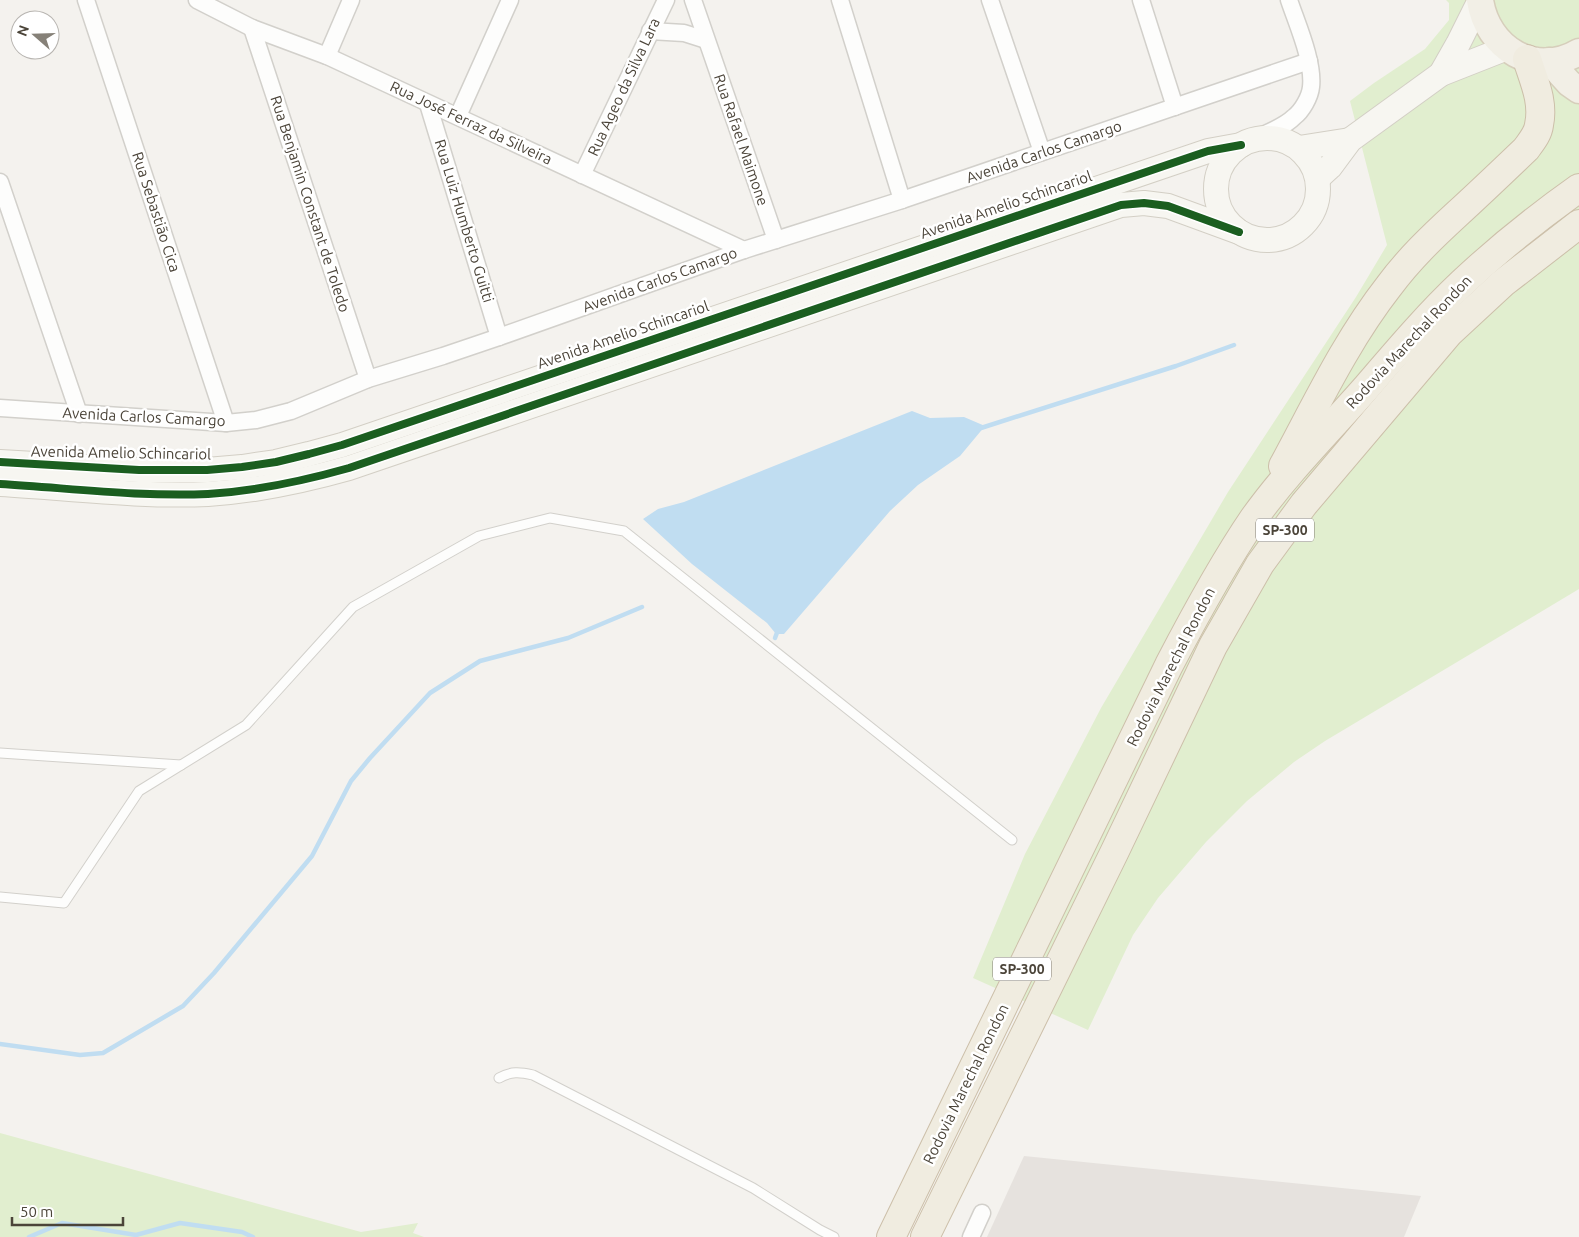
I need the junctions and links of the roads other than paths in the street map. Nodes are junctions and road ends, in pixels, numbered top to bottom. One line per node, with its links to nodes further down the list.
1 (86, 0): 41 (street, Rua Sebastião Cica)
2 (197, 0): 12 (street, Rua José Ferraz da Silveira)
3 (351, 0): 16 (street)
4 (510, 0): 23 (street)
5 (666, 0): 13 (street, Rua Ageo da Silva Lara)
6 (693, 0): 14 (street, Rua Rafael Maimone)
7 (840, 0): 32 (street)
8 (990, 0): 27 (street)
9 (1141, 0): 22 (street)
10 (1289, 0): 18 (street)
11 (1480, 0): 17 (main road); 19 (main road)
12 (252, 28): 16 (street, Rua José Ferraz da Silveira); 38 (street, Rua Benjamin Constant de Toledo)
13 (650, 31): 14 (street); 28 (street, Rua Ageo da Silva Lara)
14 (706, 40): 35 (street, Rua Rafael Maimone)
15 (1579, 52): 17 (main road)
16 (327, 56): 21 (street, Rua José Ferraz da Silveira)
17 (1528, 56): 19 (main road); 20 (main road); 44 (highway)
18 (1309, 61): 22 (street, Avenida Carlos Camargo); 25 (street)
19 (1441, 74): 24 (main road)
20 (1579, 90)
21 (428, 104): 23 (street, Rua José Ferraz da Silveira); 37 (street, Rua Luiz Humberto Guitti)
22 (1175, 107): 27 (street, Avenida Carlos Camargo)
23 (458, 116): 28 (street, Rua José Ferraz da Silveira)
24 (1350, 140): 26 (main road); 29 (main road)
25 (1248, 141): 26 (main road); 34 (main road); 42 (main road, Avenida Amelio Schincariol)
26 (1299, 148): 29 (main road)
27 (1042, 152): 32 (street, Avenida Carlos Camargo)
28 (582, 175): 36 (street, Rua José Ferraz da Silveira)
29 (1318, 178): 34 (main road)
30 (0, 182): 40 (street)
31 (1579, 188): 44 (highway, Rodovia Marechal Rondon / SP-300)
32 (902, 200): 35 (street, Avenida Carlos Camargo)
33 (1579, 224): 53 (highway, Rodovia Marechal Rondon / SP-300)
34 (1239, 232): 43 (main road)
35 (776, 240): 36 (street, Avenida Carlos Camargo)
36 (744, 250): 37 (street, Avenida Carlos Camargo)
37 (499, 337): 38 (street, Avenida Carlos Camargo)
38 (368, 380): 41 (street, Avenida Carlos Camargo)
39 (0, 408): 40 (street, Avenida Carlos Camargo)
40 (79, 414): 41 (street, Avenida Carlos Camargo)
41 (226, 423)
42 (0, 462)
43 (0, 484)
44 (1255, 518): 52 (highway, Rodovia Marechal Rondon / SP-300)
45 (0, 753): 46 (lane)
46 (180, 765): 47 (lane); 48 (lane)
47 (1012, 840)
48 (0, 897)
49 (499, 1078): 51 (lane)
50 (982, 1212): 54 (street)
51 (834, 1237)
52 (890, 1237)
53 (925, 1237)
54 (971, 1237)

